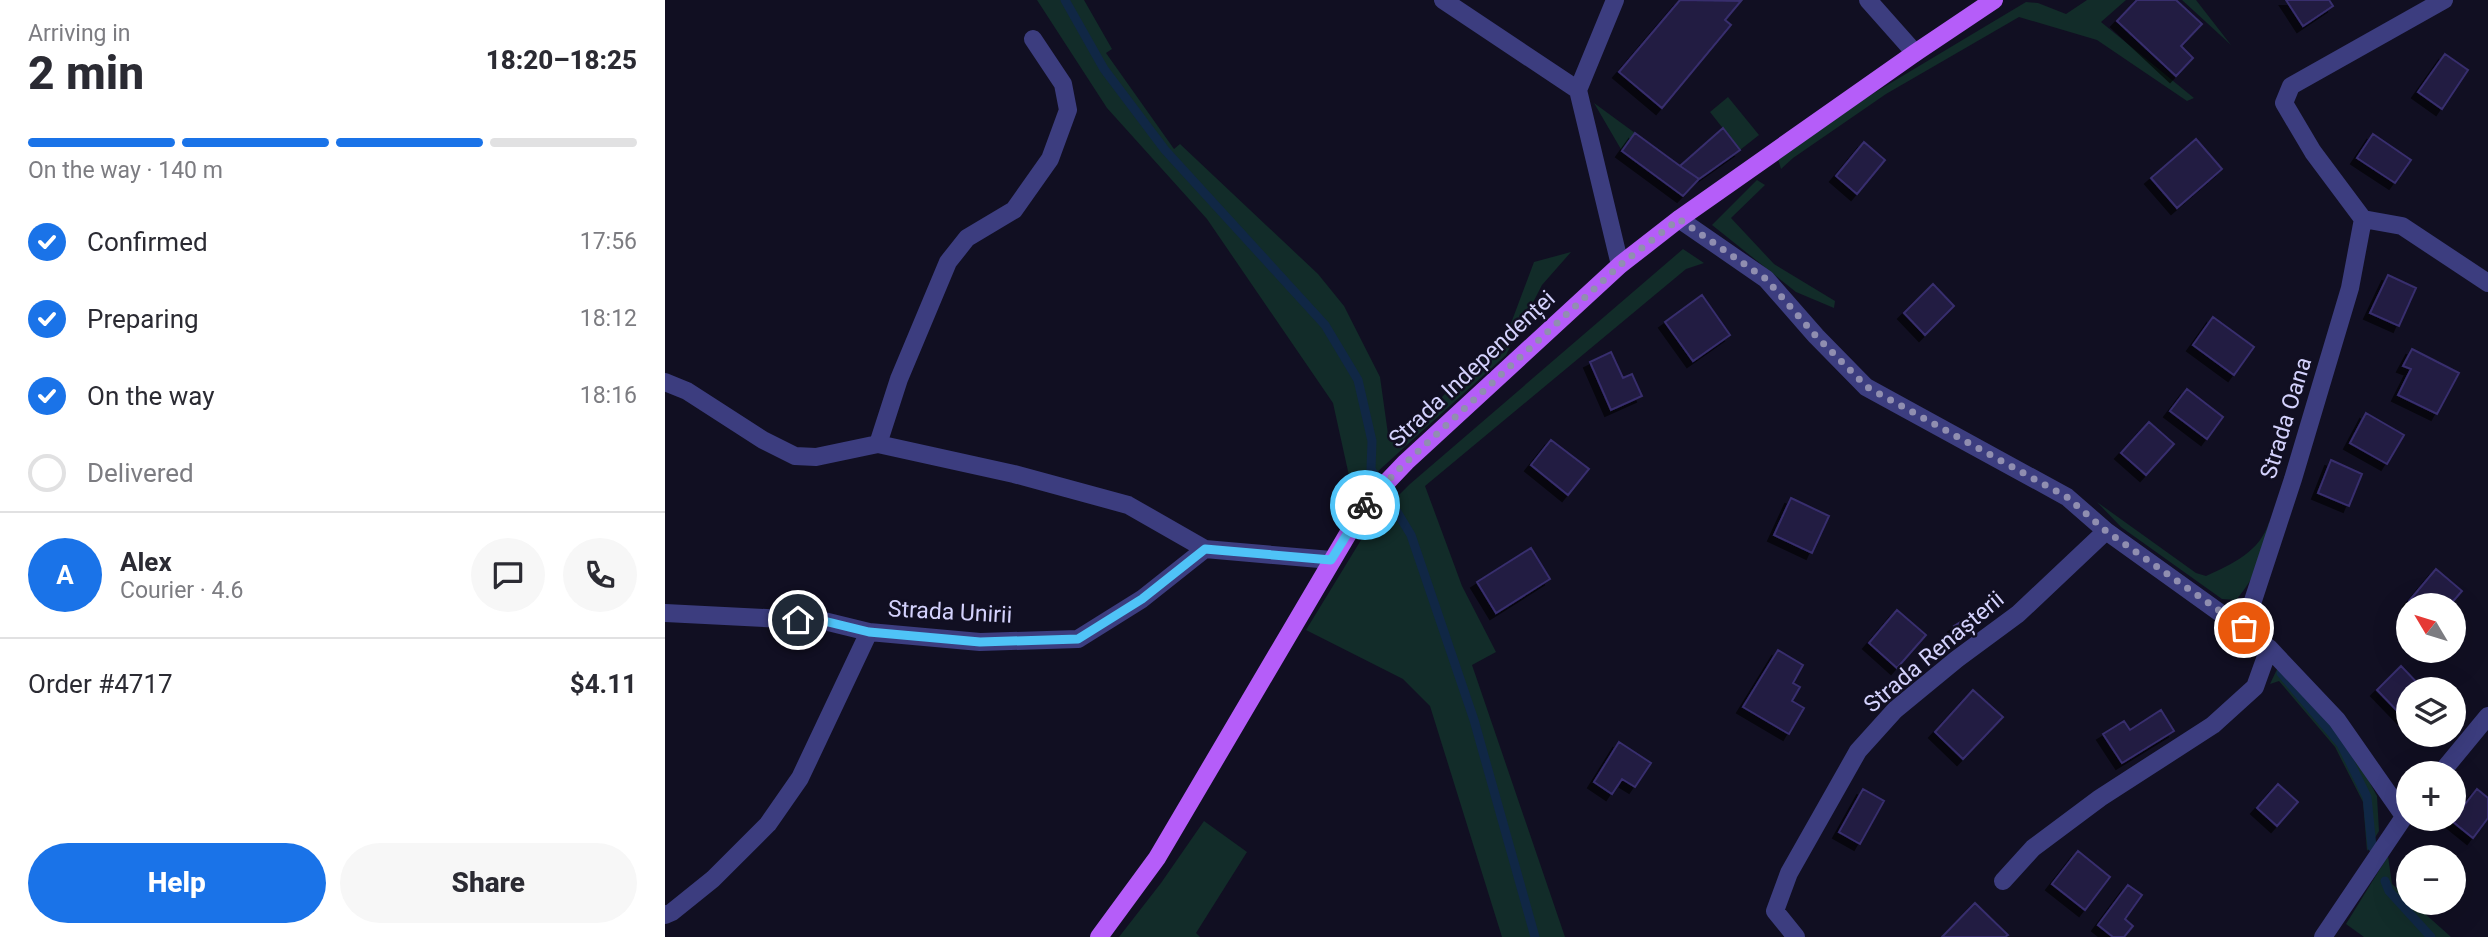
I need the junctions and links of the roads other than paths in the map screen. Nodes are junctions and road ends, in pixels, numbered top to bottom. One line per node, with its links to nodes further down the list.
1 (1443, 0): 8 (street)
2 (1615, 0): 8 (street)
3 (1868, 0): 7 (street)
4 (1994, 0): 7 (main road, Strada Independenței)
5 (2444, 0): 10 (street)
6 (1033, 38): 14 (street)
7 (1915, 53): 9 (main road, Strada Independenței)
8 (1577, 90): 11 (street)
9 (1679, 219): 11 (main road, Strada Independenței); 15 (street)
10 (2363, 219): 12 (street); 19 (street, Strada Oana)
11 (1620, 265): 17 (main road, Strada Independenței)
12 (2488, 283)
13 (665, 382): 14 (street)
14 (878, 444): 16 (street)
15 (2106, 531): 19 (street); 29 (street, Strada Renașterii)
16 (1205, 549): 17 (street); 20 (street, Strada Unirii)
17 (1331, 560): 28 (main road, Strada Independenței)
18 (665, 613): 20 (street, Strada Unirii)
19 (2244, 628): 21 (street)
20 (869, 632): 27 (street)
21 (2269, 648): 24 (street); 26 (street)
22 (2488, 716): 23 (street)
23 (2450, 761)
24 (2396, 800)
25 (2396, 829): 30 (street)
26 (2003, 881)
27 (665, 915)
28 (1099, 937)
29 (1796, 937)
30 (2323, 937)

